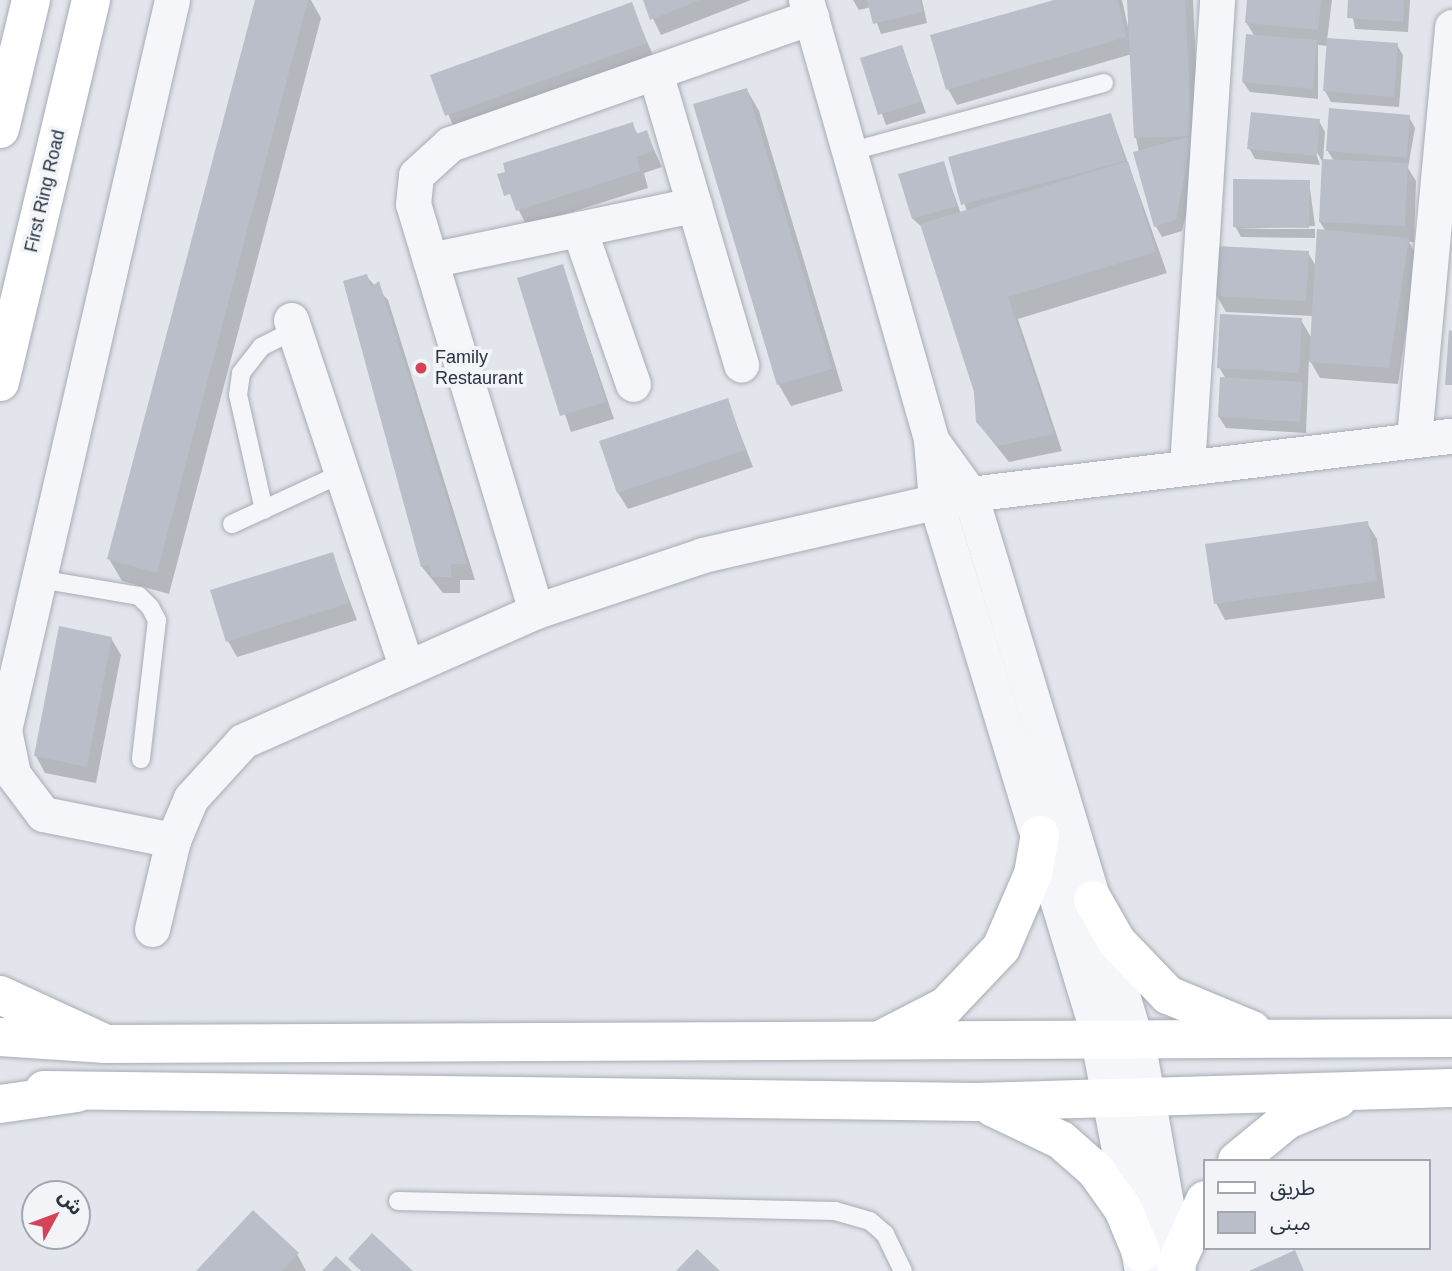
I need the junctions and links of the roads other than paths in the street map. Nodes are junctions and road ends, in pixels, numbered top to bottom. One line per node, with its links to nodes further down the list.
1 (31, 0): 9 (main road)
2 (91, 0): 16 (main road, First Ring Road)
3 (172, 0): 27 (street)
4 (1217, 0): 21 (street)
5 (808, 9): 7 (street); 10 (street)
6 (1452, 27): 19 (street)
7 (655, 72): 11 (street); 13 (street)
8 (1104, 83): 10 (lane)
9 (0, 129)
10 (852, 151): 20 (street)
11 (694, 205): 12 (street); 15 (street)
12 (579, 229): 13 (street); 17 (street)
13 (430, 260): 28 (street)
14 (293, 325): 22 (street); 25 (lane)
15 (741, 365)
16 (0, 382)
17 (633, 384)
18 (1452, 436): 19 (street)
19 (1414, 438): 21 (street)
20 (931, 440): 23 (street); 24 (street)
21 (1187, 466): 23 (street)
22 (342, 473): 25 (lane); 29 (street)
23 (970, 494): 24 (street); 33 (street)
24 (936, 502): 28 (street); 31 (street)
25 (264, 510): 26 (lane)
26 (233, 524)
27 (39, 579): 30 (lane); 32 (street)
28 (536, 611): 29 (street)
29 (406, 665): 32 (street)
30 (141, 759)
31 (1040, 835): 38 (street); 40 (main road)
32 (173, 840): 34 (street)
33 (1093, 900): 38 (street); 39 (main road)
34 (152, 929)
35 (0, 995): 41 (main road)
36 (0, 1037): 41 (main road)
37 (1452, 1038): 39 (main road)
38 (1118, 1040): 39 (main road); 40 (main road); 46 (street)
39 (1281, 1040)
40 (875, 1042): 41 (main road)
41 (106, 1044)
42 (0, 1085): 45 (main road)
43 (1452, 1088): 44 (main road)
44 (1375, 1090): 46 (main road); 49 (main road)
45 (77, 1093): 47 (main road); 48 (main road)
46 (1131, 1097): 47 (main road); 52 (street)
47 (977, 1102): 52 (main road)
48 (0, 1104)
49 (1239, 1159)
50 (398, 1201): 53 (lane)
51 (1204, 1201): 52 (main road)
52 (1159, 1264)
53 (903, 1271)

